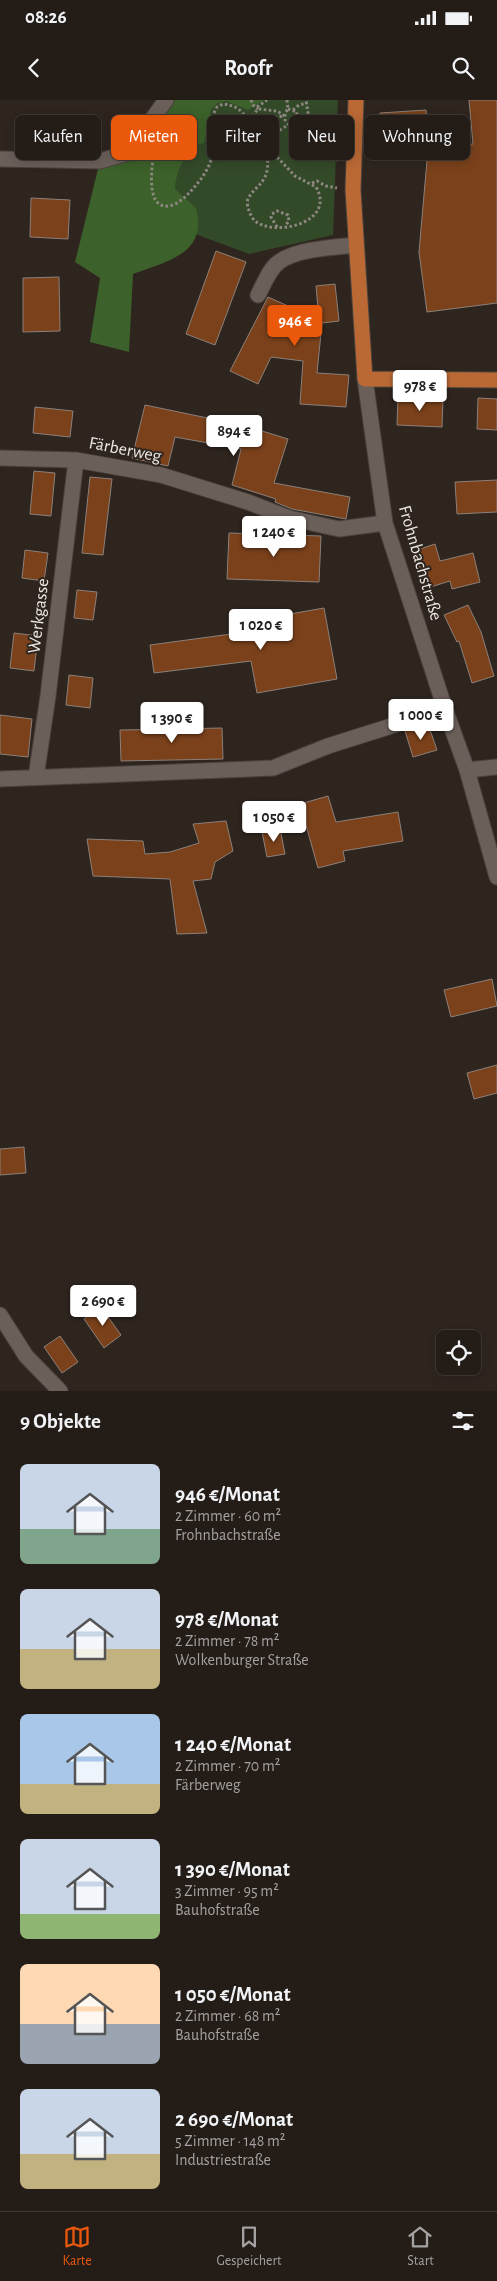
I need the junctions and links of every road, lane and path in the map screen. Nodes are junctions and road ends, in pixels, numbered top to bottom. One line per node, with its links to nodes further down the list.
1 (166, 100): 10 (street)
2 (251, 100): 7 (path)
3 (267, 100): 7 (path)
4 (287, 100): 8 (path)
5 (356, 100): 27 (main road, Frohnbachstraße)
6 (306, 102): 9 (path); 15 (path)
7 (258, 108): 13 (path); 16 (path)
8 (288, 109): 9 (path); 16 (path)
9 (293, 110): 14 (path)
10 (156, 115)
11 (214, 115): 12 (path)
12 (246, 115)
13 (253, 115)
14 (298, 115)
15 (308, 115)
16 (285, 116): 17 (path); 18 (path)
17 (279, 117)
18 (289, 123): 19 (path)
19 (279, 132)
20 (111, 158): 21 (street)
21 (0, 159)
22 (279, 159): 28 (path)
23 (152, 160): 24 (path)
24 (210, 160)
25 (267, 160): 30 (path)
26 (339, 160): 27 (path)
27 (354, 162): 29 (main road, Frohnbachstraße)
28 (312, 183): 29 (path); 31 (path)
29 (353, 190): 32 (main road, Frohnbachstraße)
30 (278, 227): 31 (path); 31 (path)
31 (284, 227)
32 (356, 245): 33 (street); 34 (main road, Frohnbachstraße)
33 (258, 295)
34 (365, 379): 35 (main road); 38 (street, Frohnbachstraße)
35 (497, 380)
36 (0, 458): 37 (street, Färberweg)
37 (76, 460): 38 (street, Färberweg); 42 (street, Werkgasse)
38 (385, 523): 39 (street, Frohnbachstraße)
39 (445, 709): 41 (street, Frohnbachstraße); 42 (street)
40 (497, 767): 41 (street)
41 (467, 770): 44 (street, Frohnbachstraße)
42 (36, 777): 43 (street)
43 (0, 779)
44 (497, 878)
45 (0, 1315): 46 (street)
46 (60, 1391)

